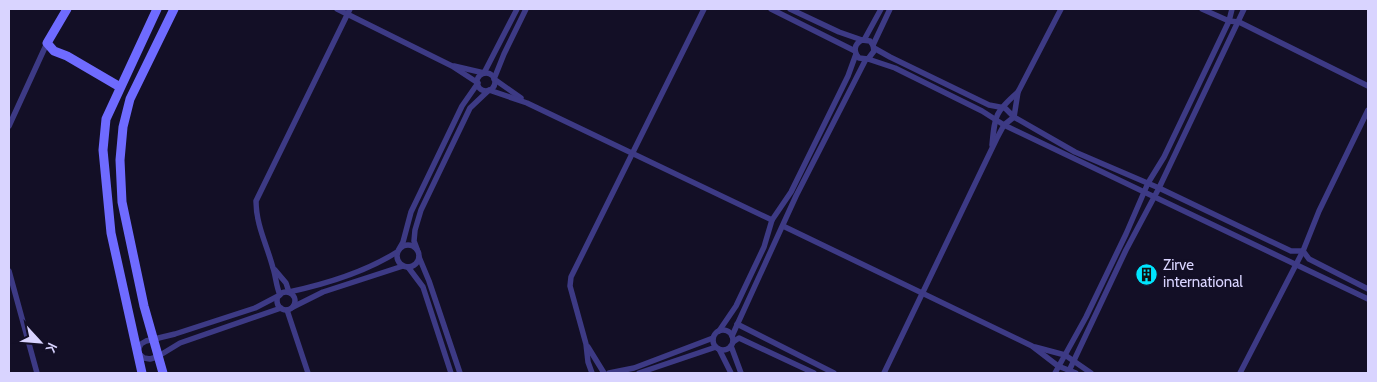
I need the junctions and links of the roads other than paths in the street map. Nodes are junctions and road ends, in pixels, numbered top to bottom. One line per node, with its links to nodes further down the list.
1 (68, 9): 20 (street)
2 (157, 9): 30 (street)
3 (174, 9): 74 (street)
4 (337, 9): 16 (street)
5 (517, 9): 25 (street)
6 (526, 9): 26 (street)
7 (704, 9): 42 (street)
8 (772, 9): 22 (street)
9 (790, 9): 19 (street)
10 (881, 9): 19 (street)
11 (890, 9): 21 (street)
12 (1061, 9): 33 (street)
13 (1202, 9): 17 (street)
14 (1232, 9): 17 (street)
15 (1244, 9): 18 (street)
16 (349, 11): 24 (street); 58 (street)
17 (1229, 21): 18 (street); 44 (street)
18 (1239, 22): 29 (street); 45 (street)
19 (863, 40): 21 (street); 22 (street)
20 (47, 43): 30 (street); 40 (street)
21 (874, 46): 23 (street); 28 (street)
22 (856, 53): 23 (street); 43 (street)
23 (867, 59): 32 (street); 43 (street)
24 (452, 66): 25 (street); 27 (street)
25 (484, 73): 26 (street); 27 (street)
26 (494, 79): 31 (street); 34 (street)
27 (478, 83): 31 (street); 53 (street)
28 (944, 83): 32 (street); 35 (street)
29 (1368, 86)
30 (120, 87): 79 (street)
31 (488, 90): 34 (street); 52 (street)
32 (941, 91): 38 (street)
33 (1018, 92): 35 (street); 37 (street)
34 (527, 103): 42 (street)
35 (1001, 107): 37 (street); 38 (street)
36 (1368, 110): 54 (street)
37 (1014, 117): 39 (street); 44 (street)
38 (995, 119): 39 (street); 41 (street)
39 (1004, 125): 41 (street); 46 (street)
40 (9, 126)
41 (992, 150): 65 (street)
42 (632, 153): 48 (street); 76 (street)
43 (812, 158): 48 (street); 50 (street)
44 (1148, 183): 45 (street); 46 (street)
45 (1159, 188): 47 (street); 49 (street)
46 (1145, 191): 47 (street); 80 (street)
47 (1154, 197): 51 (street); 82 (street)
48 (772, 220): 72 (street)
49 (1231, 223): 51 (street); 54 (street)
50 (783, 226): 65 (street); 71 (street)
51 (1227, 230): 56 (street)
52 (417, 249): 53 (street); 55 (street)
53 (398, 251): 57 (street); 60 (street)
54 (1303, 251): 56 (street); 62 (street)
55 (419, 257): 57 (street); 90 (street)
56 (1294, 265): 66 (street); 104 (street)
57 (405, 267): 61 (street); 89 (street)
58 (274, 270): 64 (street); 67 (street)
59 (9, 271): 85 (street)
60 (362, 271): 61 (street); 64 (street)
61 (364, 279): 69 (street)
62 (1361, 286): 63 (street); 66 (street)
63 (1368, 289)
64 (289, 292): 67 (street); 69 (street)
65 (922, 293): 77 (street); 100 (street)
66 (1357, 294): 68 (street)
67 (280, 295): 70 (street); 74 (street)
68 (1368, 299)
69 (293, 307): 70 (street)
70 (284, 309): 81 (street); 88 (street)
71 (737, 324): 75 (street); 99 (street)
72 (719, 331): 73 (street); 75 (street)
73 (713, 338): 78 (street); 94 (street)
74 (152, 339): 79 (street); 81 (street)
75 (732, 341): 78 (street); 97 (street); 98 (street)
76 (586, 344): 91 (street); 93 (street)
77 (1032, 346): 80 (street); 83 (street)
78 (717, 348): 95 (street); 96 (street)
79 (136, 352): 81 (street); 86 (street)
80 (1065, 355): 82 (street); 83 (street)
81 (157, 357): 87 (street)
82 (1074, 362): 84 (street); 103 (street)
83 (1058, 366): 84 (street); 101 (street)
84 (1068, 372): 102 (street)
85 (37, 373)
86 (142, 373)
87 (162, 373)
88 (308, 373)
89 (451, 373)
90 (460, 373)
91 (592, 373)
92 (596, 373): 93 (street)
93 (604, 373)
94 (609, 373)
95 (639, 373)
96 (731, 373)
97 (741, 373)
98 (814, 373)
99 (834, 373)
100 (884, 373)
101 (1055, 373)
102 (1076, 373)
103 (1091, 373)
104 (1240, 373)

